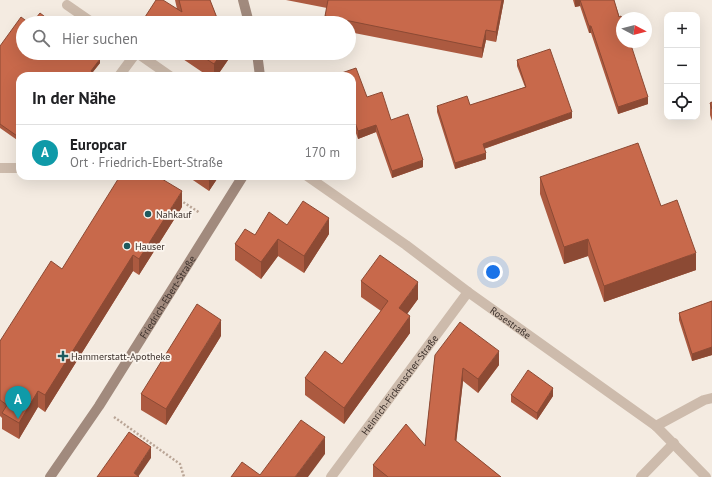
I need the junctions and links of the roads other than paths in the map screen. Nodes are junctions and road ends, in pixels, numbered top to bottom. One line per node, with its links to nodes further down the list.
1 (243, 0): 4 (street)
2 (65, 3): 3 (street)
3 (83, 16)
4 (247, 16)
5 (132, 60): 8 (street)
6 (147, 60): 9 (street)
7 (258, 60): 10 (street)
8 (122, 72)
9 (164, 72)
10 (259, 72)
11 (0, 168): 12 (street)
12 (16, 168)
13 (240, 180): 19 (street, Friedrich-Ebert-Straße)
14 (313, 180): 15 (street, Rosestraße)
15 (468, 292): 17 (street, Rosestraße); 20 (street, Heinrich-Fickenscher-Straße)
16 (712, 398): 17 (street)
17 (656, 426): 18 (street, Rosestraße)
18 (674, 443): 21 (street); 22 (street, Rosestraße)
19 (50, 477)
20 (332, 477)
21 (641, 477)
22 (706, 477)

